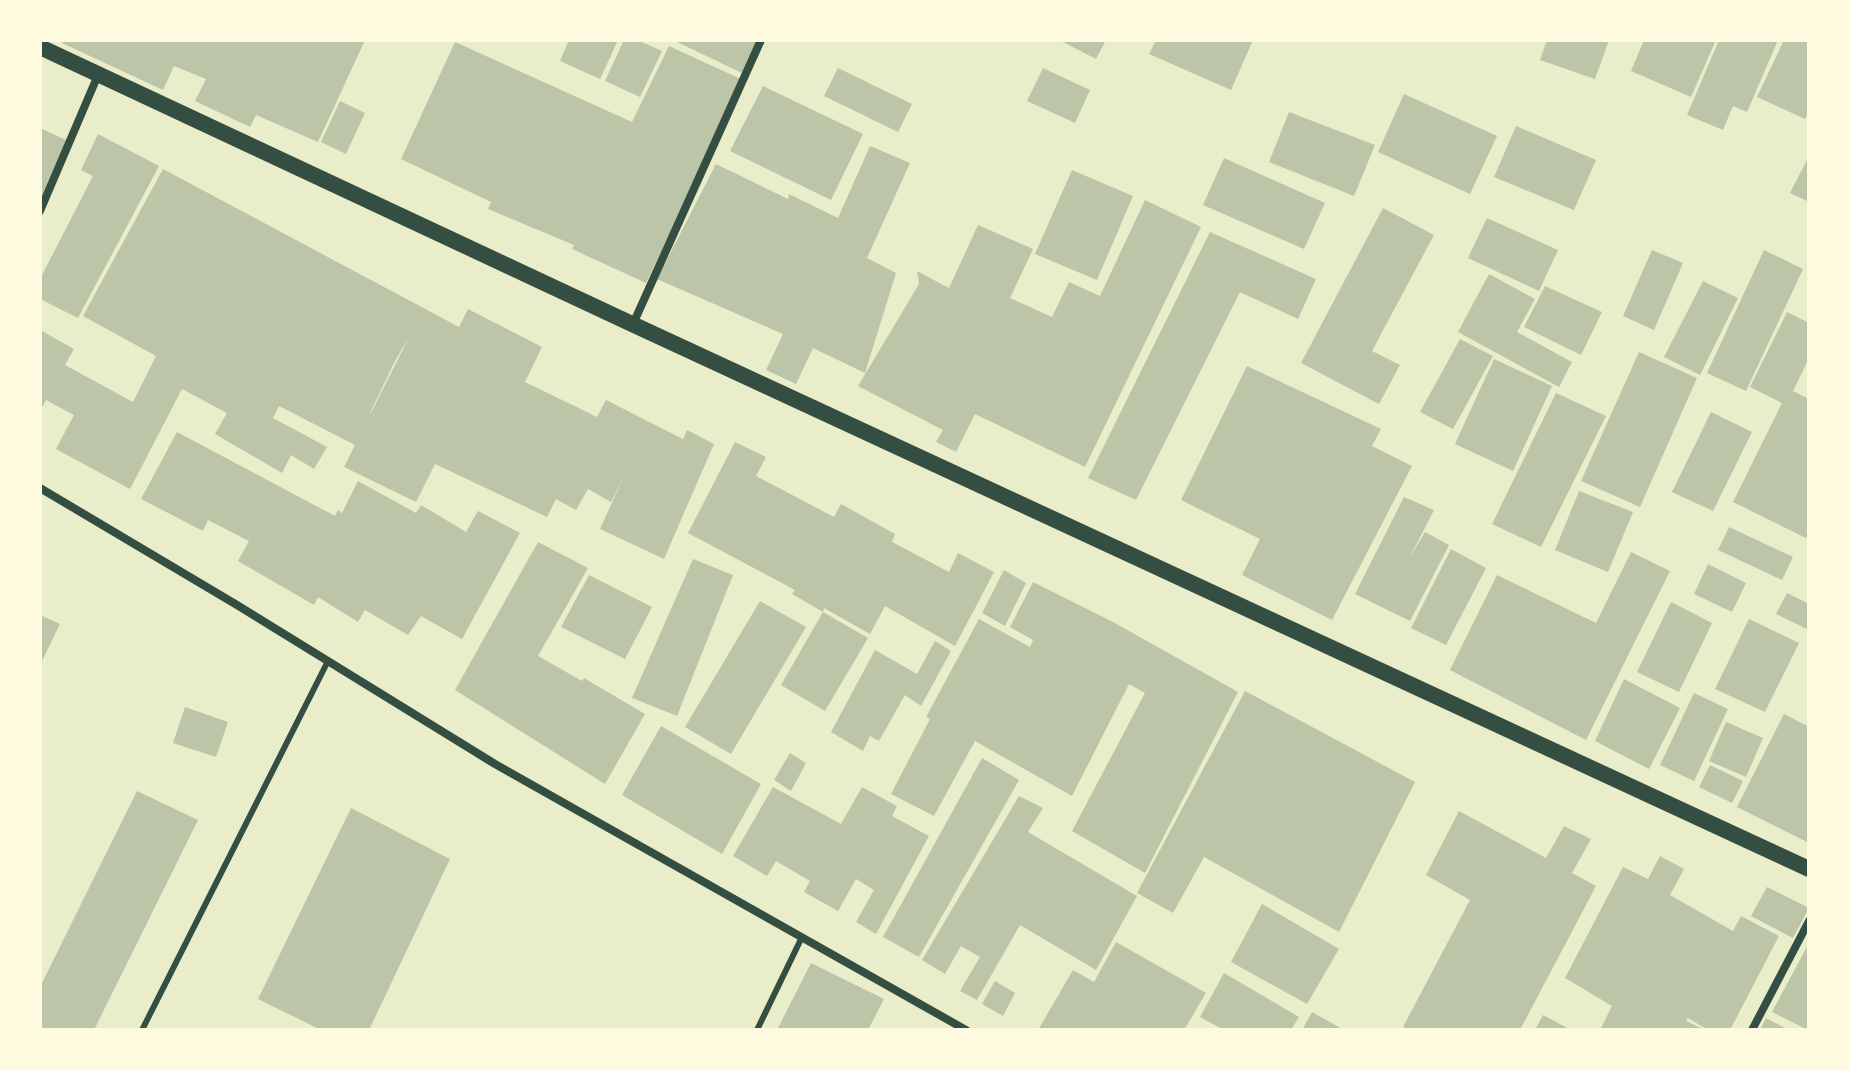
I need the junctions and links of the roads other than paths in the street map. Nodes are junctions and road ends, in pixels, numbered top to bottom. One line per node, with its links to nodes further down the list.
1 (761, 40): 5 (street)
2 (43, 45): 3 (main road)
3 (98, 75): 4 (street); 5 (main road)
4 (40, 211)
5 (632, 324): 8 (main road)
6 (40, 488): 7 (street)
7 (328, 661): 10 (street); 12 (lane)
8 (1809, 869)
9 (1809, 921): 14 (street)
10 (802, 937): 11 (street); 13 (lane)
11 (963, 1029)
12 (142, 1030)
13 (757, 1030)
14 (1752, 1030)

